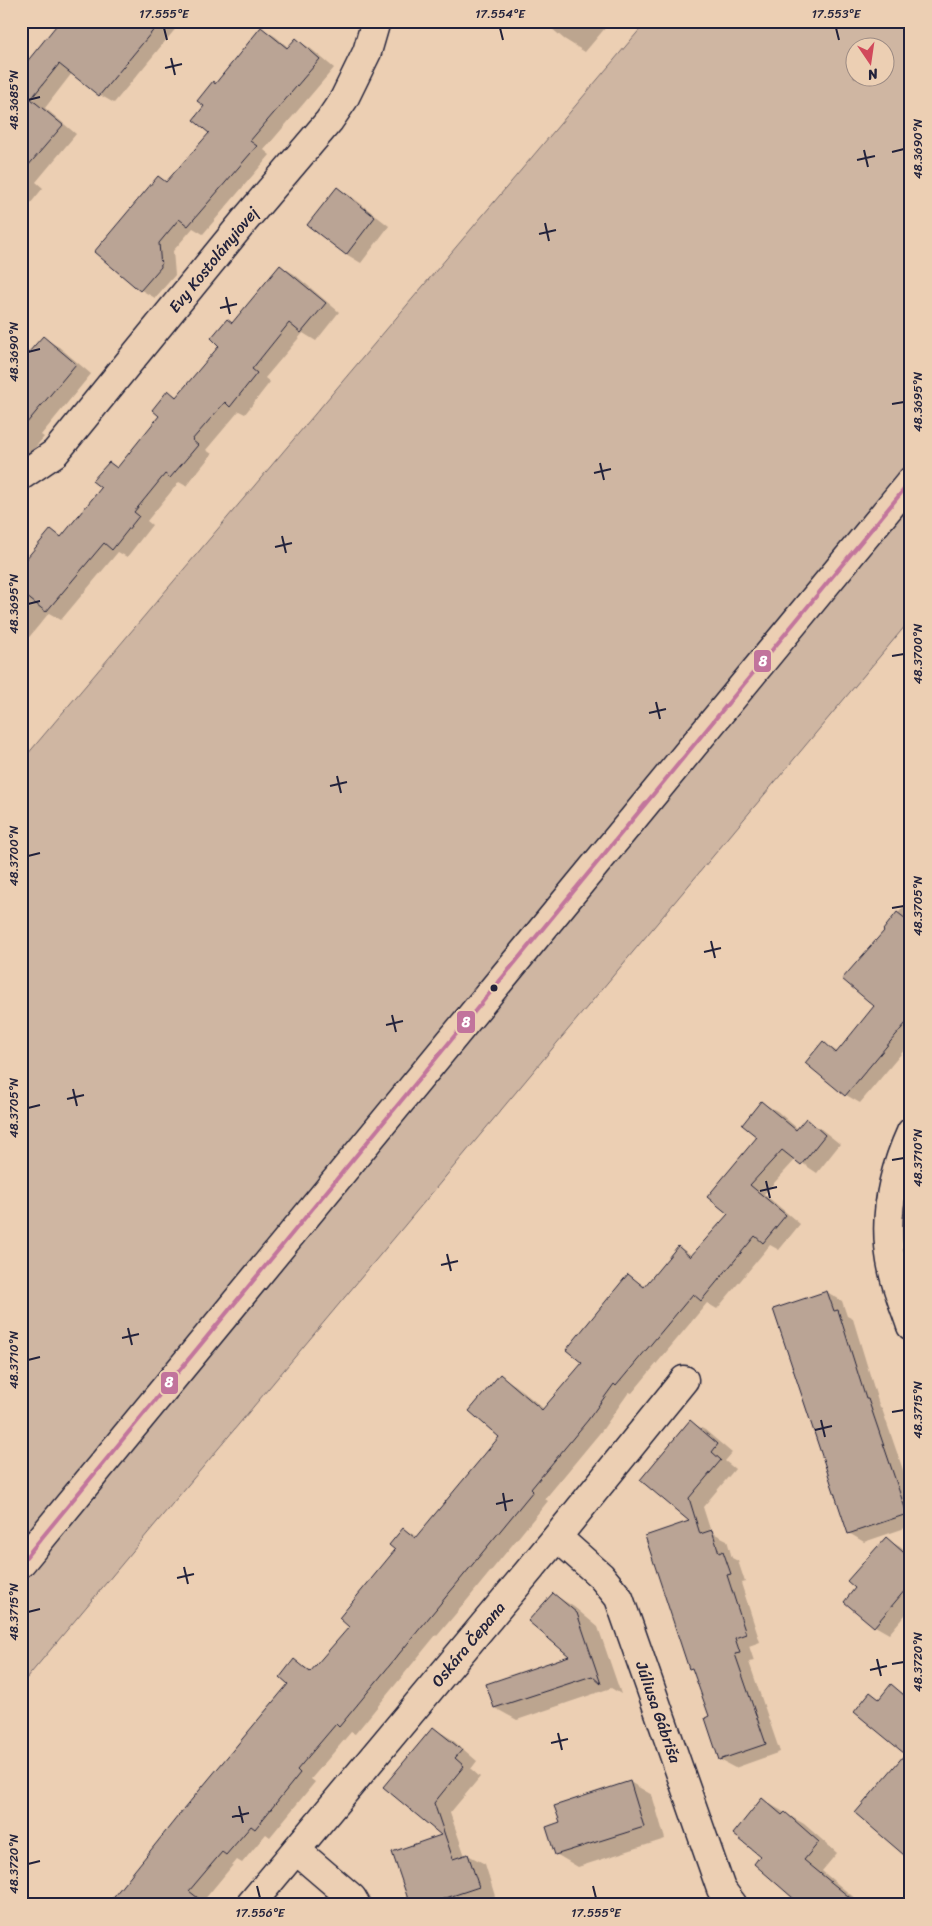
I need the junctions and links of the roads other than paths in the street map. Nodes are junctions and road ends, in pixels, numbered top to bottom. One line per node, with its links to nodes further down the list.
1 (376, 21): 2 (street, Evy Kostolányiovej)
2 (21, 476)
3 (911, 481): 8 (street)
4 (911, 1132): 5 (street)
5 (911, 1326)
6 (684, 1380): 7 (street, Oskára Čepana)
7 (557, 1537): 9 (street, Oskára Čepana); 12 (street, Júliusa Gábriša)
8 (21, 1563)
9 (296, 1850): 10 (street, Oskára Čepana); 11 (street)
10 (250, 1905)
11 (356, 1905)
12 (733, 1905)

